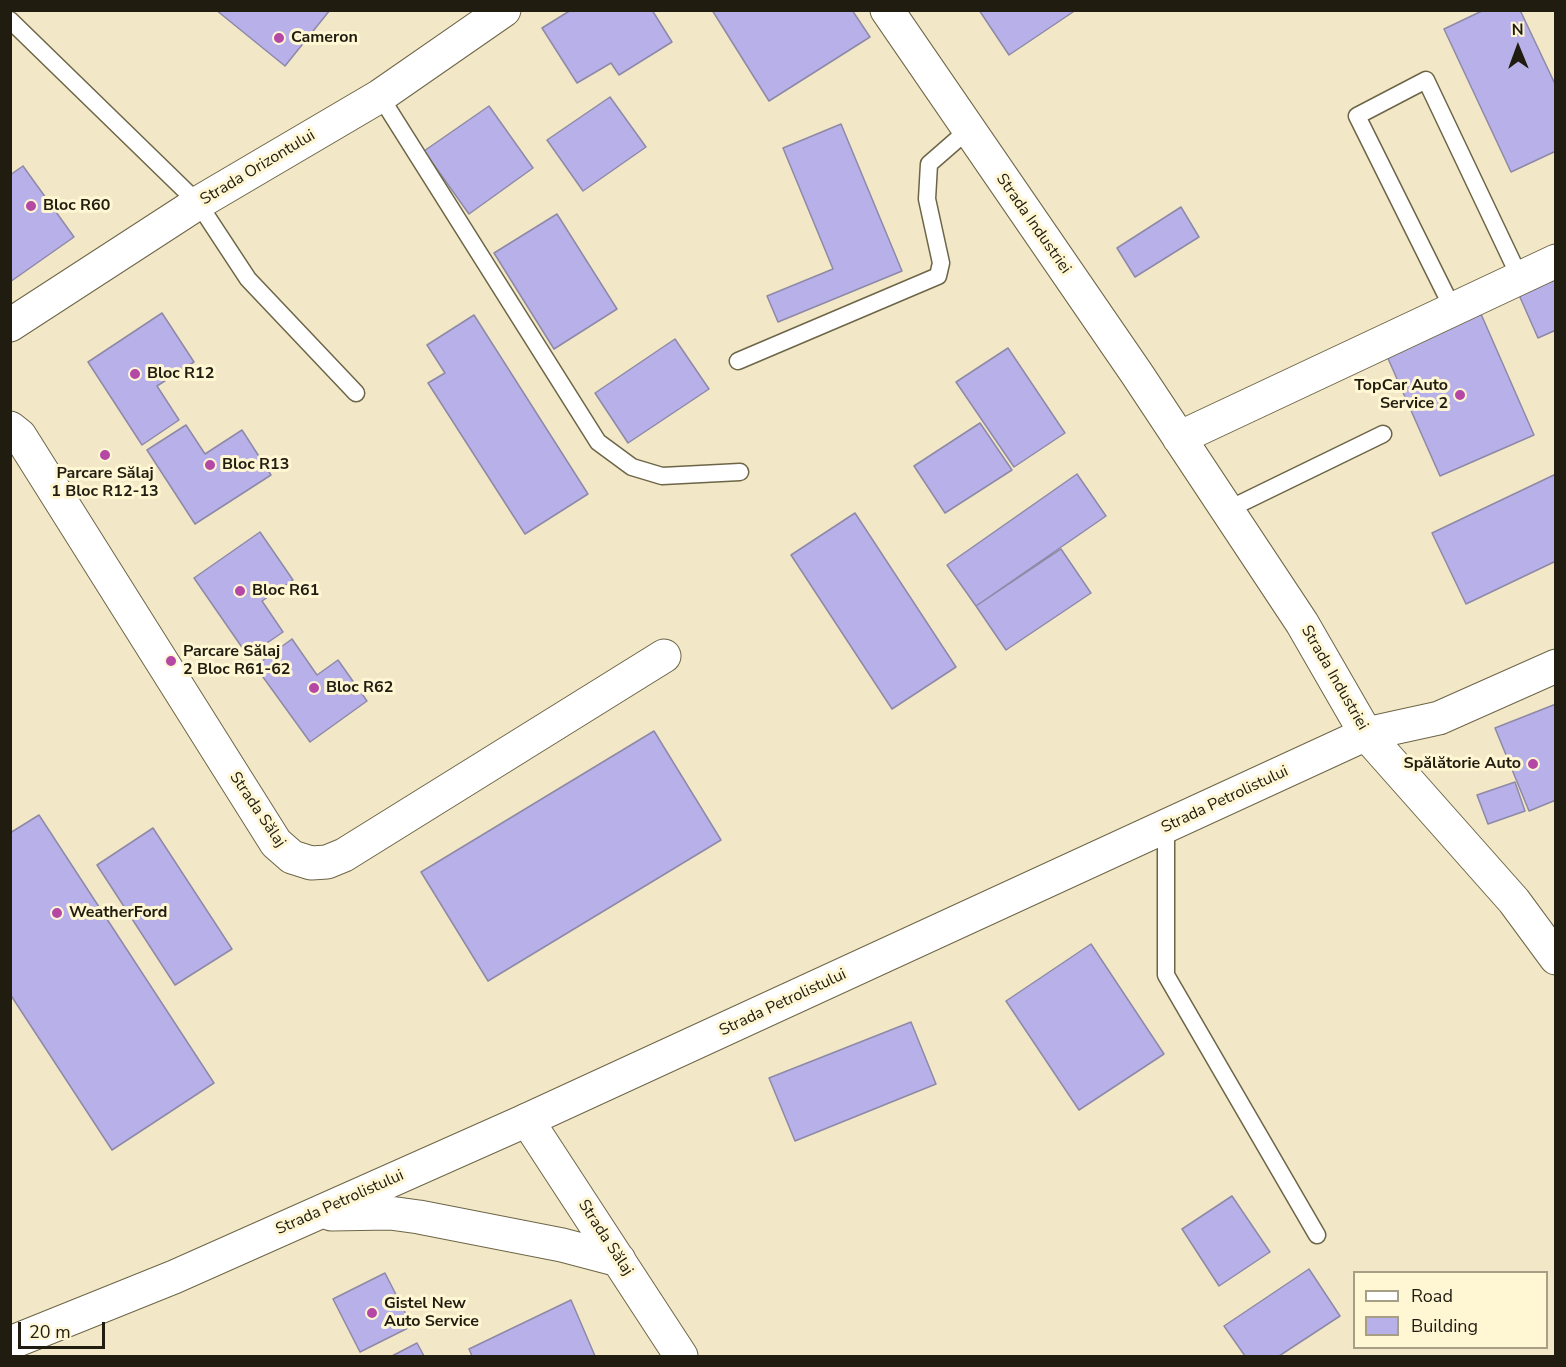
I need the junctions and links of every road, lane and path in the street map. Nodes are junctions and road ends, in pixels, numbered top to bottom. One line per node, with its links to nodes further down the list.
1 (504, 10): 4 (street, Strada Orizontului)
2 (887, 10): 5 (street, Strada Industriei)
3 (10, 20): 6 (lane)
4 (380, 96): 6 (street, Strada Orizontului); 16 (lane)
5 (968, 130): 11 (lane); 15 (street, Strada Industriei)
6 (198, 203): 10 (street, Strada Orizontului); 12 (lane)
7 (1556, 261): 8 (street)
8 (1520, 278): 9 (street); 9 (lane)
9 (1453, 309): 15 (street)
10 (10, 325)
11 (738, 361)
12 (356, 393)
13 (10, 428): 18 (street, Strada Sălaj)
14 (1383, 434): 17 (lane)
15 (1179, 438): 17 (street, Strada Industriei)
16 (740, 472)
17 (1227, 510): 20 (street, Strada Industriei)
18 (664, 656)
19 (1556, 666): 20 (street, Strada Petrolistului)
20 (1366, 734): 21 (street, Strada Petrolistului); 22 (street, Strada Industriei)
21 (1166, 828): 23 (street, Strada Petrolistului); 25 (lane)
22 (1556, 958)
23 (527, 1120): 24 (street, Strada Petrolistului); 26 (street, Strada Sălaj)
24 (314, 1215): 26 (street); 27 (street, Strada Petrolistului)
25 (1317, 1235)
26 (619, 1260): 28 (street, Strada Sălaj)
27 (10, 1343)
28 (681, 1356)

